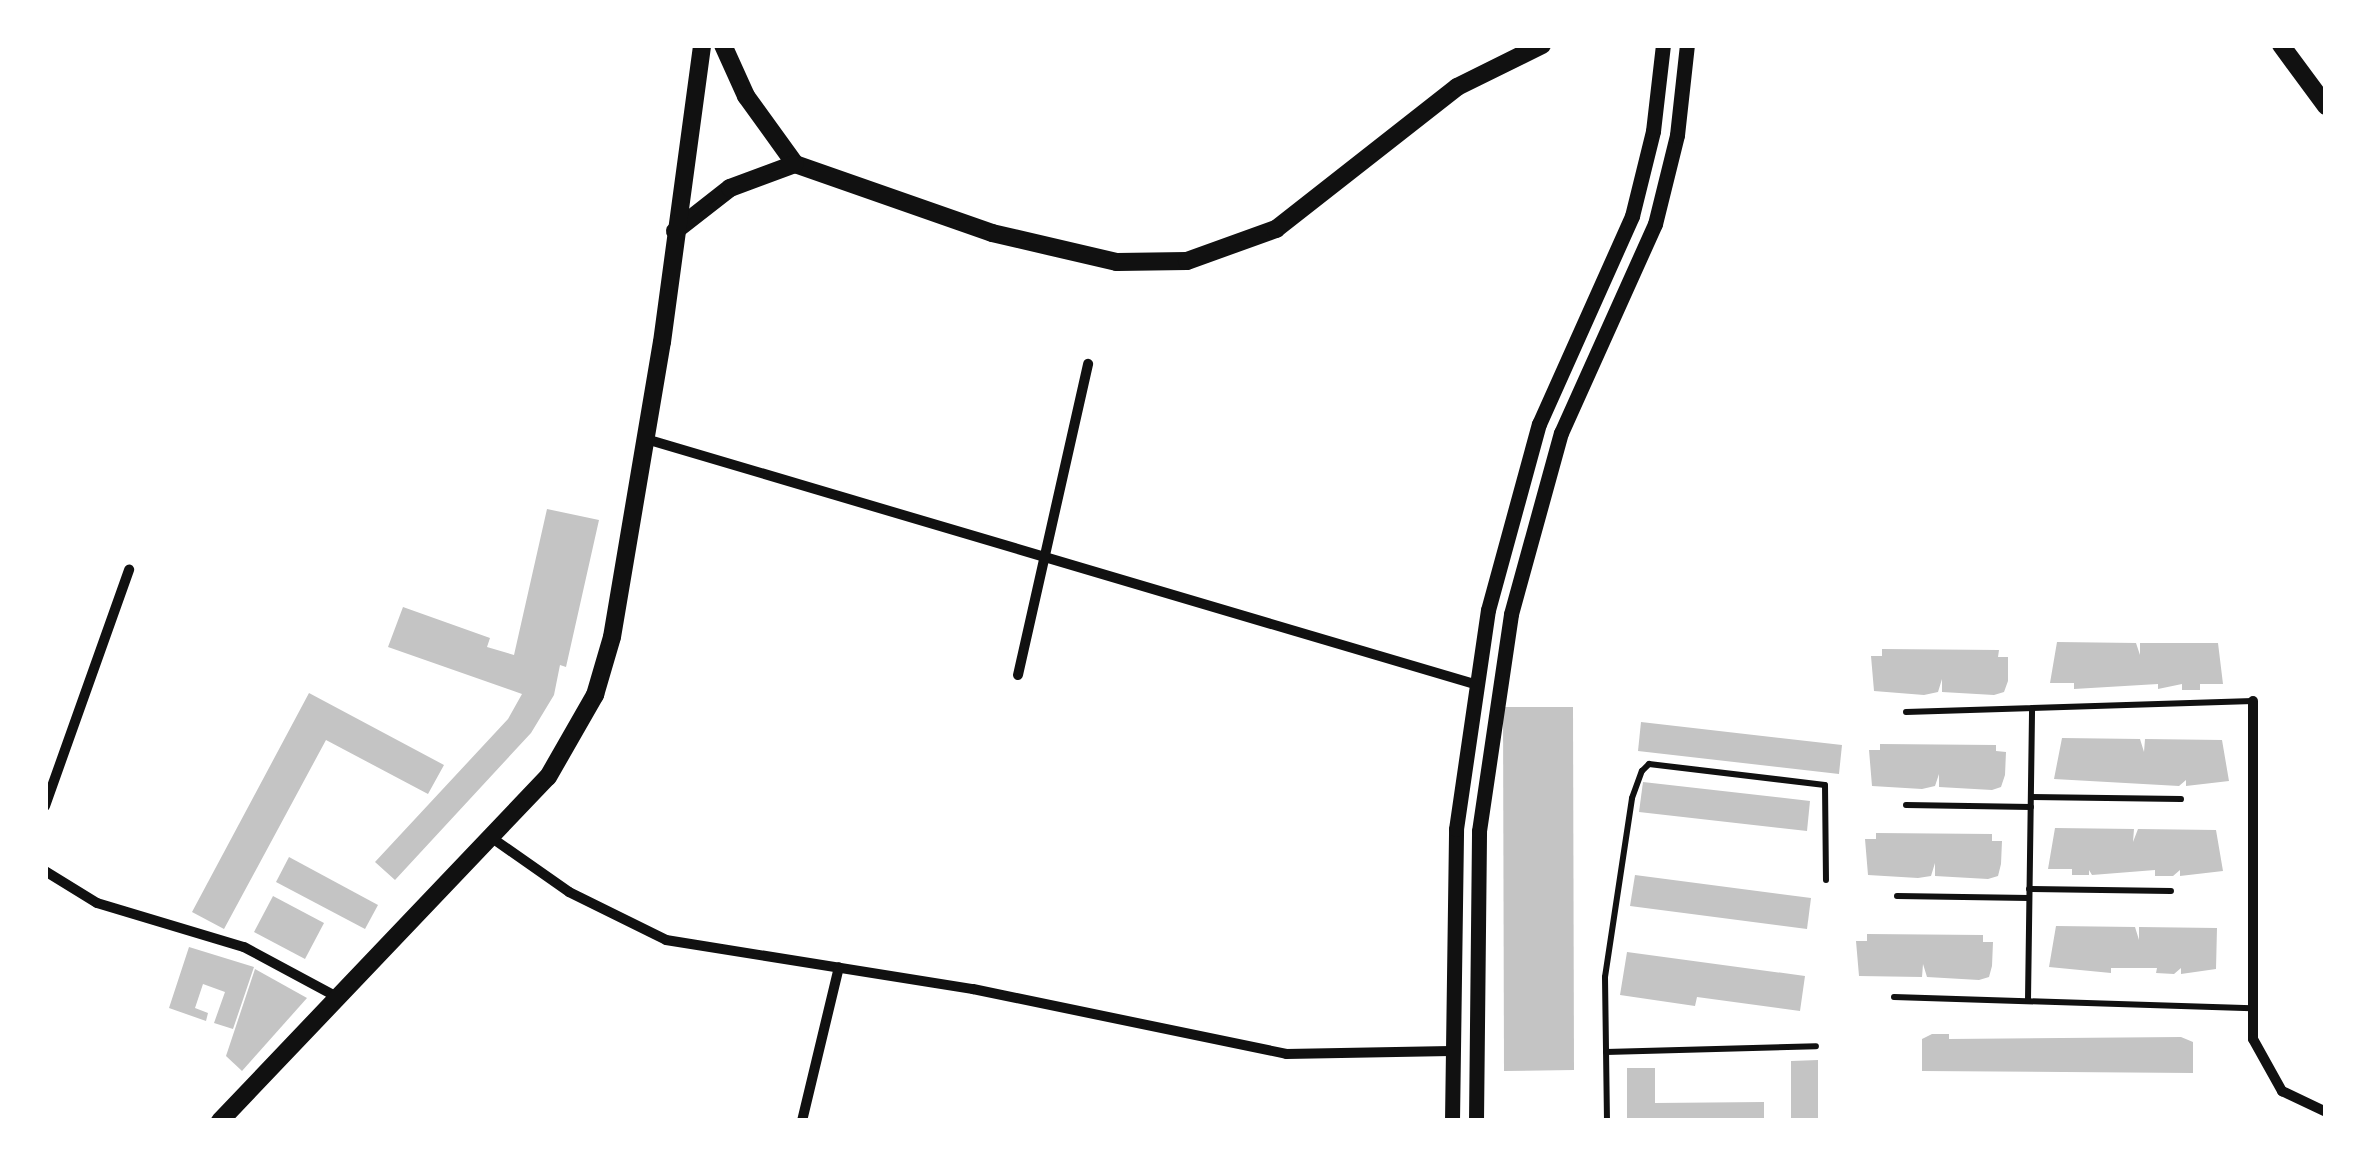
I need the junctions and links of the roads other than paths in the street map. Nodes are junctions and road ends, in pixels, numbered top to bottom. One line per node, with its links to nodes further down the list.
1 (702, 45): 9 (main road)
2 (723, 45): 8 (main road)
3 (1542, 45): 8 (main road)
4 (1663, 45): 15 (street)
5 (1687, 45): 42 (street)
6 (2281, 45): 7 (main road)
7 (2326, 106)
8 (795, 164): 9 (main road)
9 (676, 231): 11 (main road)
10 (1088, 364): 12 (street)
11 (646, 438): 12 (street); 24 (main road)
12 (1045, 554): 14 (street); 15 (street)
13 (128, 570): 22 (street)
14 (1018, 675)
15 (1474, 684): 36 (street)
16 (2253, 701): 17 (lane); 34 (street)
17 (2032, 708): 18 (lane); 19 (lane)
18 (1906, 712)
19 (2031, 797): 20 (lane); 23 (lane)
20 (2181, 799)
21 (1906, 805): 23 (lane)
22 (45, 806)
23 (2031, 807): 28 (lane)
24 (492, 838): 30 (street); 32 (main road)
25 (45, 871): 32 (street)
26 (1826, 880): 37 (lane)
27 (2171, 891): 28 (lane)
28 (2029, 893): 29 (lane); 33 (lane)
29 (1896, 896)
30 (838, 967): 36 (street); 40 (street)
31 (1894, 997): 33 (lane)
32 (338, 998): 39 (main road)
33 (2028, 1000): 34 (lane)
34 (2252, 1008): 38 (street)
35 (1816, 1046): 37 (lane)
36 (1451, 1051): 41 (street)
37 (1606, 1052): 43 (lane)
38 (2326, 1112)
39 (220, 1121)
40 (802, 1121)
41 (1452, 1121)
42 (1476, 1121)
43 (1607, 1121)

